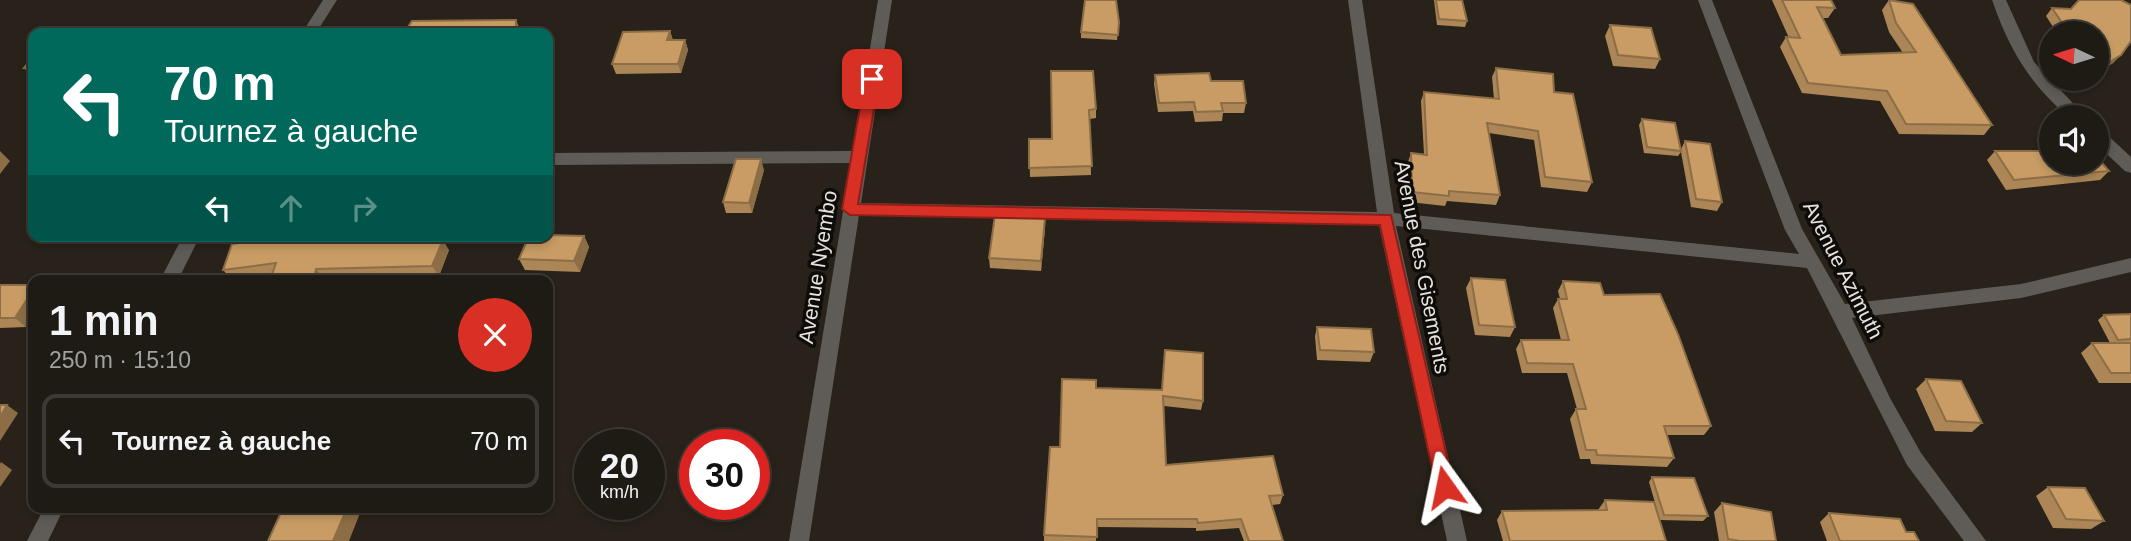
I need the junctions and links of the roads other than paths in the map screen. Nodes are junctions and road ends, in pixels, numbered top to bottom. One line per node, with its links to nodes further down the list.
1 (330, 0): 6 (street)
2 (885, 0): 9 (street, Avenue Nyembo)
3 (1355, 0): 13 (street, Avenue des Gisements)
4 (1705, 0): 15 (street, Avenue Azimuth)
5 (1999, 0): 7 (street)
6 (312, 28)
7 (2065, 105)
8 (2109, 146): 11 (street)
9 (860, 158): 10 (street); 12 (street, Avenue Nyembo)
10 (553, 159)
11 (2131, 167)
12 (850, 209): 13 (street); 21 (street, Avenue Nyembo)
13 (1386, 219): 15 (street); 22 (street, Avenue des Gisements)
14 (189, 242): 17 (street)
15 (1810, 262): 18 (street, Avenue Azimuth)
16 (2131, 265): 18 (street)
17 (172, 275)
18 (1840, 312): 23 (street, Avenue Azimuth)
19 (51, 513): 20 (street)
20 (37, 541)
21 (799, 541)
22 (1457, 541)
23 (1976, 541)

